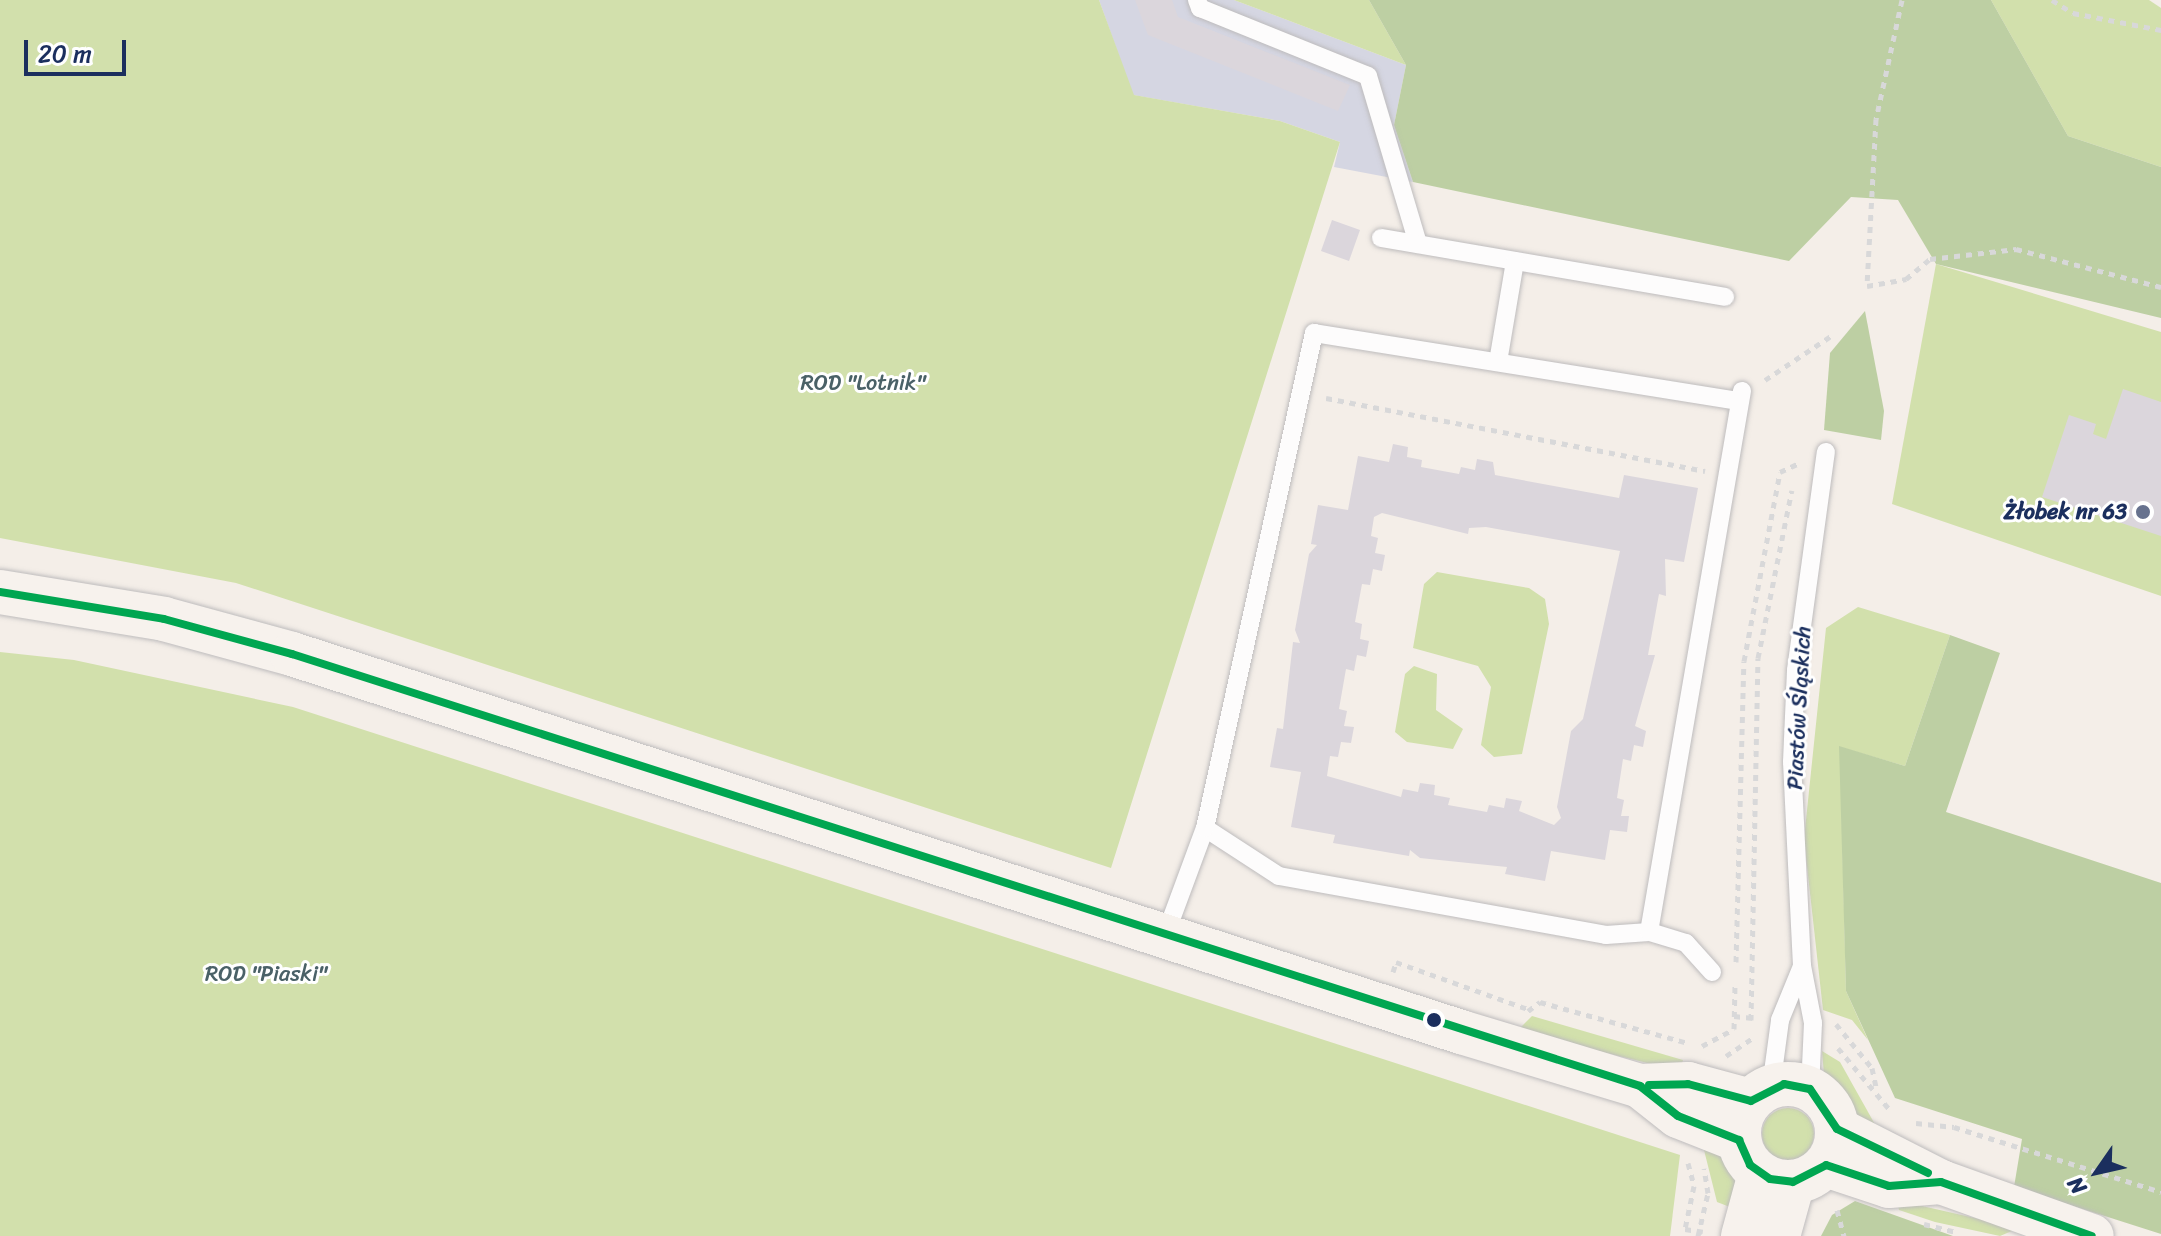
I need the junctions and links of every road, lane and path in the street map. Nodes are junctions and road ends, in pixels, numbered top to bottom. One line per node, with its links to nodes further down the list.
1 (1197, 0): 6 (lane)
2 (1902, 0): 8 (path)
3 (2052, 0): 4 (path)
4 (2161, 30)
5 (1381, 238): 6 (lane)
6 (1418, 244): 7 (lane)
7 (1515, 261): 9 (lane); 11 (lane)
8 (2161, 287)
9 (1725, 297)
10 (1831, 336): 13 (path)
11 (1498, 362): 12 (lane); 13 (lane)
12 (1305, 394): 15 (path); 17 (lane)
13 (1741, 396): 15 (lane)
14 (1817, 455): 21 (lane, Piastów Śląskich); 26 (path); 27 (path)
15 (1729, 476): 18 (lane)
16 (0, 592): 19 (street)
17 (1205, 828): 18 (lane); 19 (lane)
18 (1649, 932): 22 (lane)
19 (1165, 936): 31 (street)
20 (1396, 962): 23 (path)
21 (1802, 966): 31 (lane, Piastów Śląskich); 31 (lane, Piastów Śląskich)
22 (1712, 972)
23 (1543, 1018)
24 (1842, 1025): 28 (path)
25 (1828, 1043): 28 (path)
26 (1699, 1047)
27 (1715, 1064)
28 (1876, 1088): 29 (path)
29 (1898, 1118)
30 (1910, 1121): 33 (path)
31 (1776, 1136): 35 (path); 36 (street, Piastów Śląskich); 37 (street, Piastów Śląskich); 39 (street)
32 (1682, 1150): 35 (path)
33 (2161, 1192)
34 (1836, 1209): 38 (path)
35 (1699, 1234): 36 (path)
36 (1728, 1235)
37 (1778, 1236)
38 (1844, 1236)
39 (2092, 1236)

